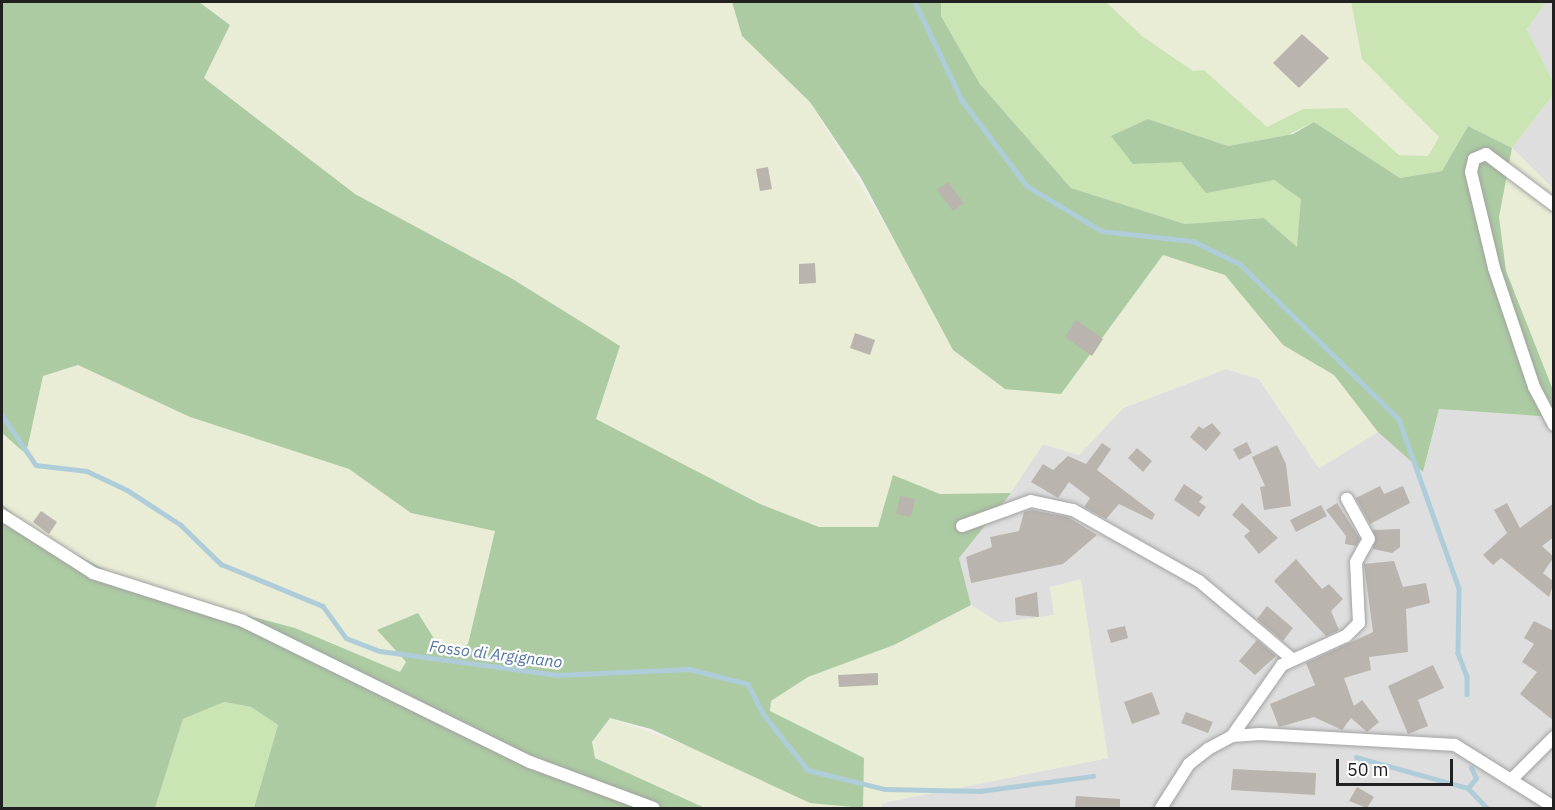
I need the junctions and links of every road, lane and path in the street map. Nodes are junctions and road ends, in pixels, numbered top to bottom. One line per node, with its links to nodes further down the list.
1 (1554, 205): 2 (street)
2 (1554, 425)
3 (1347, 499): 6 (street)
4 (2, 515): 11 (street)
5 (962, 526): 6 (street)
6 (1292, 659): 7 (street)
7 (1232, 736): 9 (street); 12 (street)
8 (1554, 736): 9 (street)
9 (1511, 780): 10 (street)
10 (1554, 807)
11 (654, 808)
12 (1161, 808)

